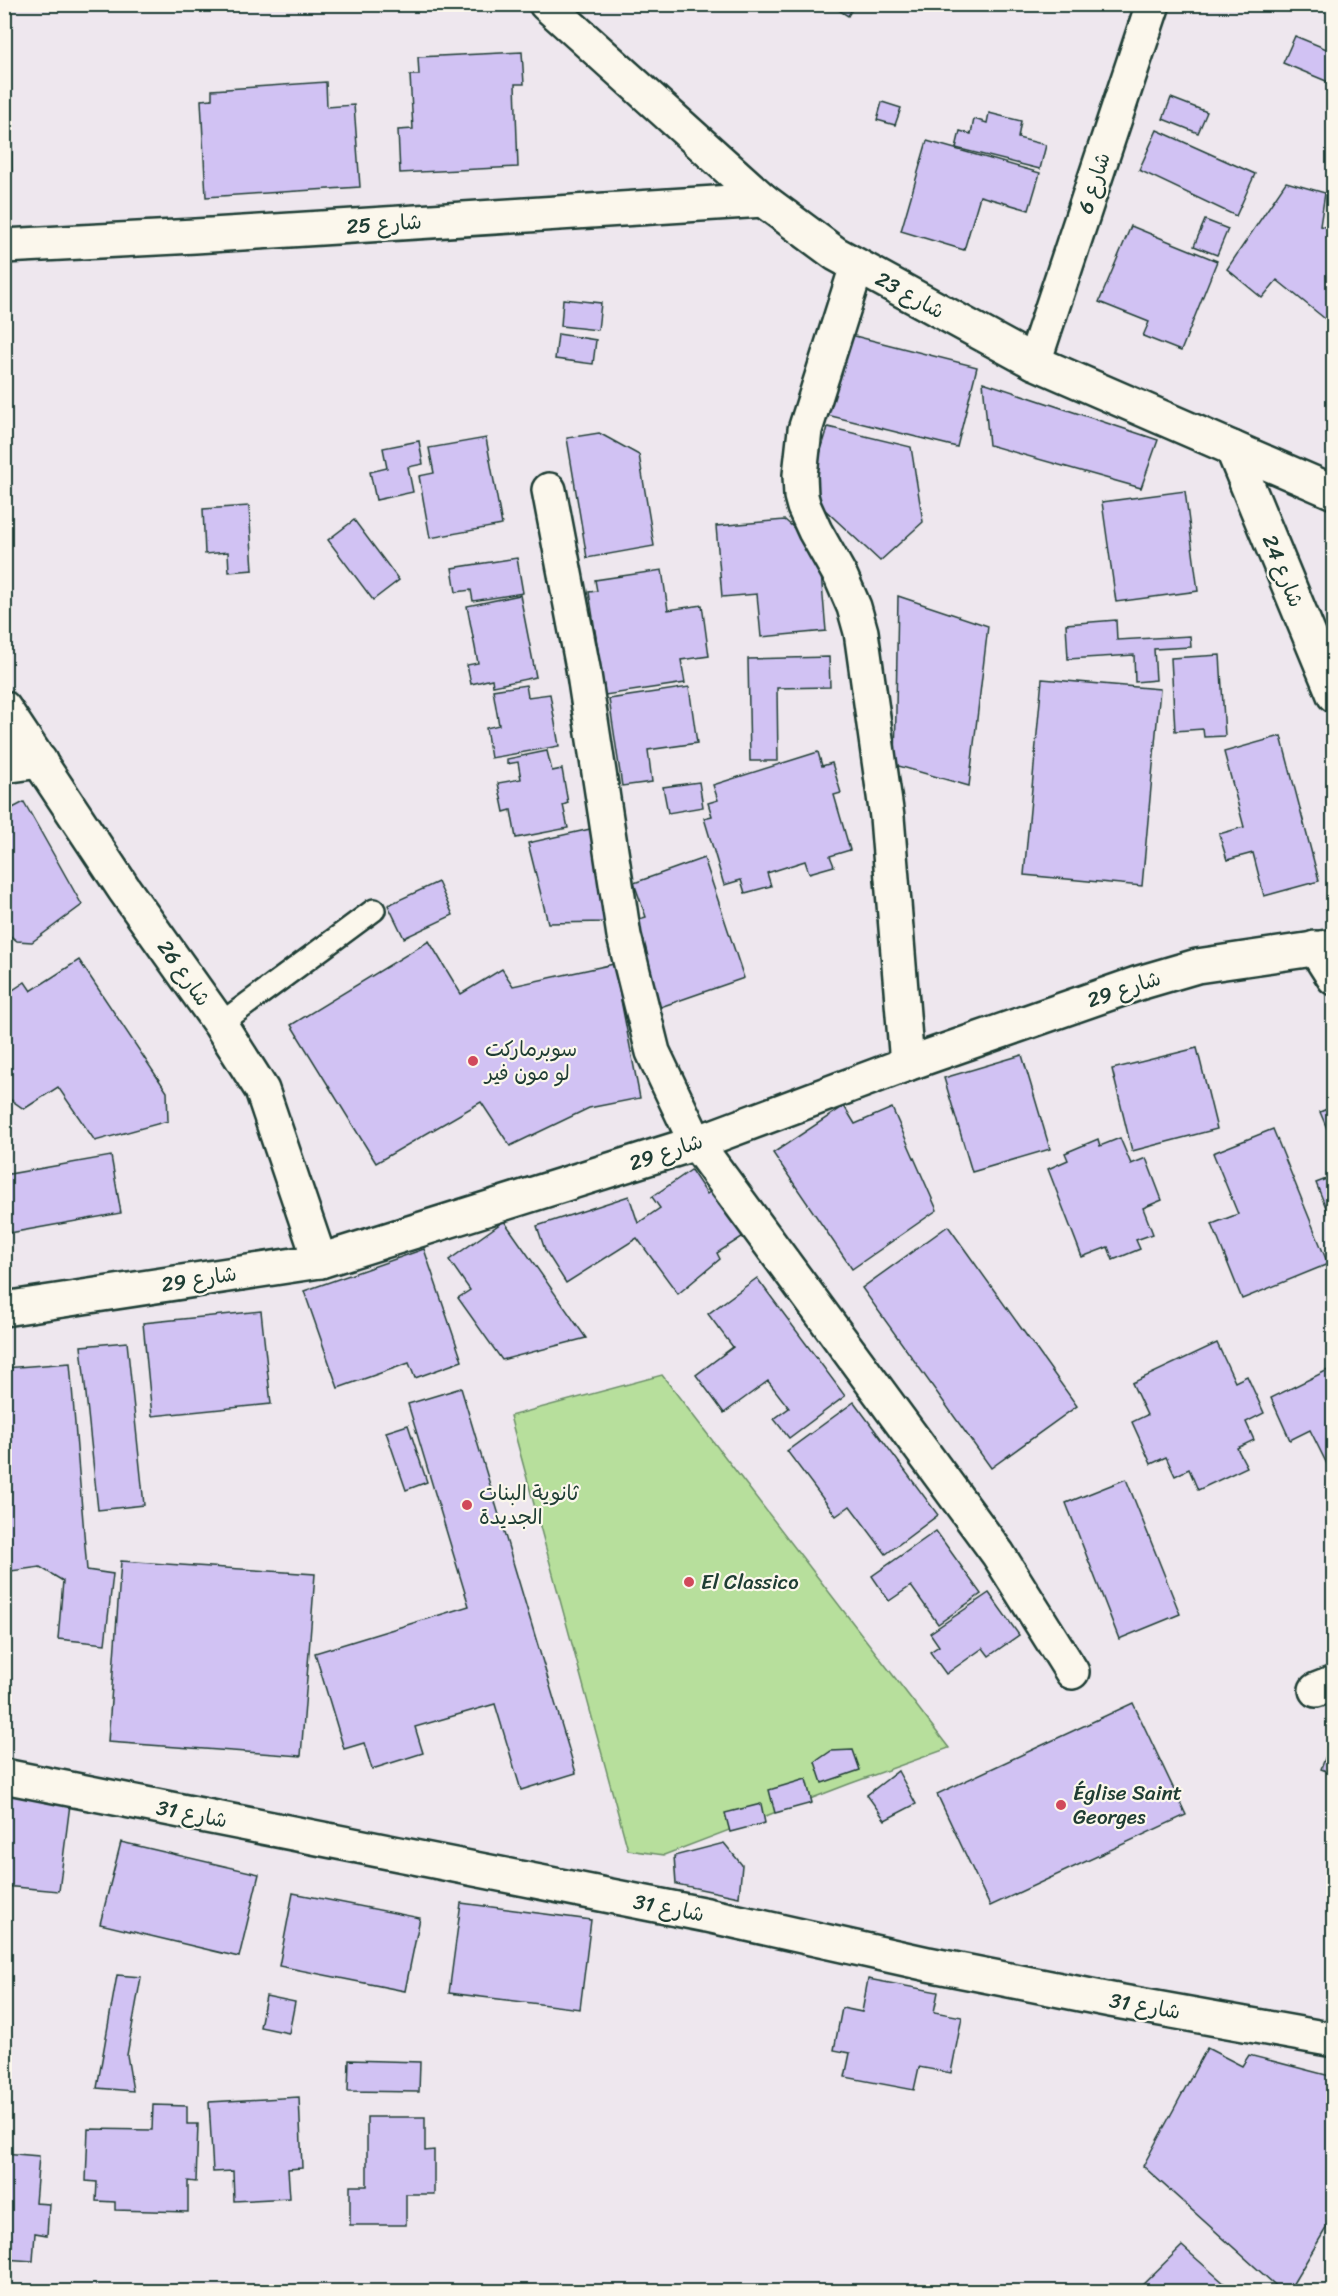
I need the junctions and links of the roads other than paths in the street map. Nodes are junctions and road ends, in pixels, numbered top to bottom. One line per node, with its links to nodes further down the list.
1 (546, 4): 3 (street, شارع 23)
2 (1153, 4): 6 (street, شارع 6)
3 (763, 200): 4 (street, شارع 25); 5 (street, شارع 23)
4 (4, 246)
5 (857, 266): 6 (street, شارع 23); 18 (street)
6 (1034, 362): 7 (street, شارع 23)
7 (1232, 448): 9 (street, شارع 23); 10 (street, شارع 24)
8 (549, 490): 19 (street)
9 (1334, 492)
10 (1334, 695)
11 (4, 708): 12 (street, شارع 26)
12 (40, 761): 13 (street); 17 (street, شارع 26)
13 (4, 766)
14 (374, 910): 17 (lane)
15 (1324, 947): 16 (street, شارع 29); 18 (street, شارع 29)
16 (1334, 978)
17 (220, 1024): 20 (street, شارع 26)
18 (907, 1064): 19 (street, شارع 29)
19 (696, 1143): 20 (street, شارع 29); 22 (street)
20 (320, 1261): 21 (street, شارع 29)
21 (4, 1309)
22 (1072, 1672)
23 (4, 1776): 24 (street, شارع 31)
24 (1334, 2040)

